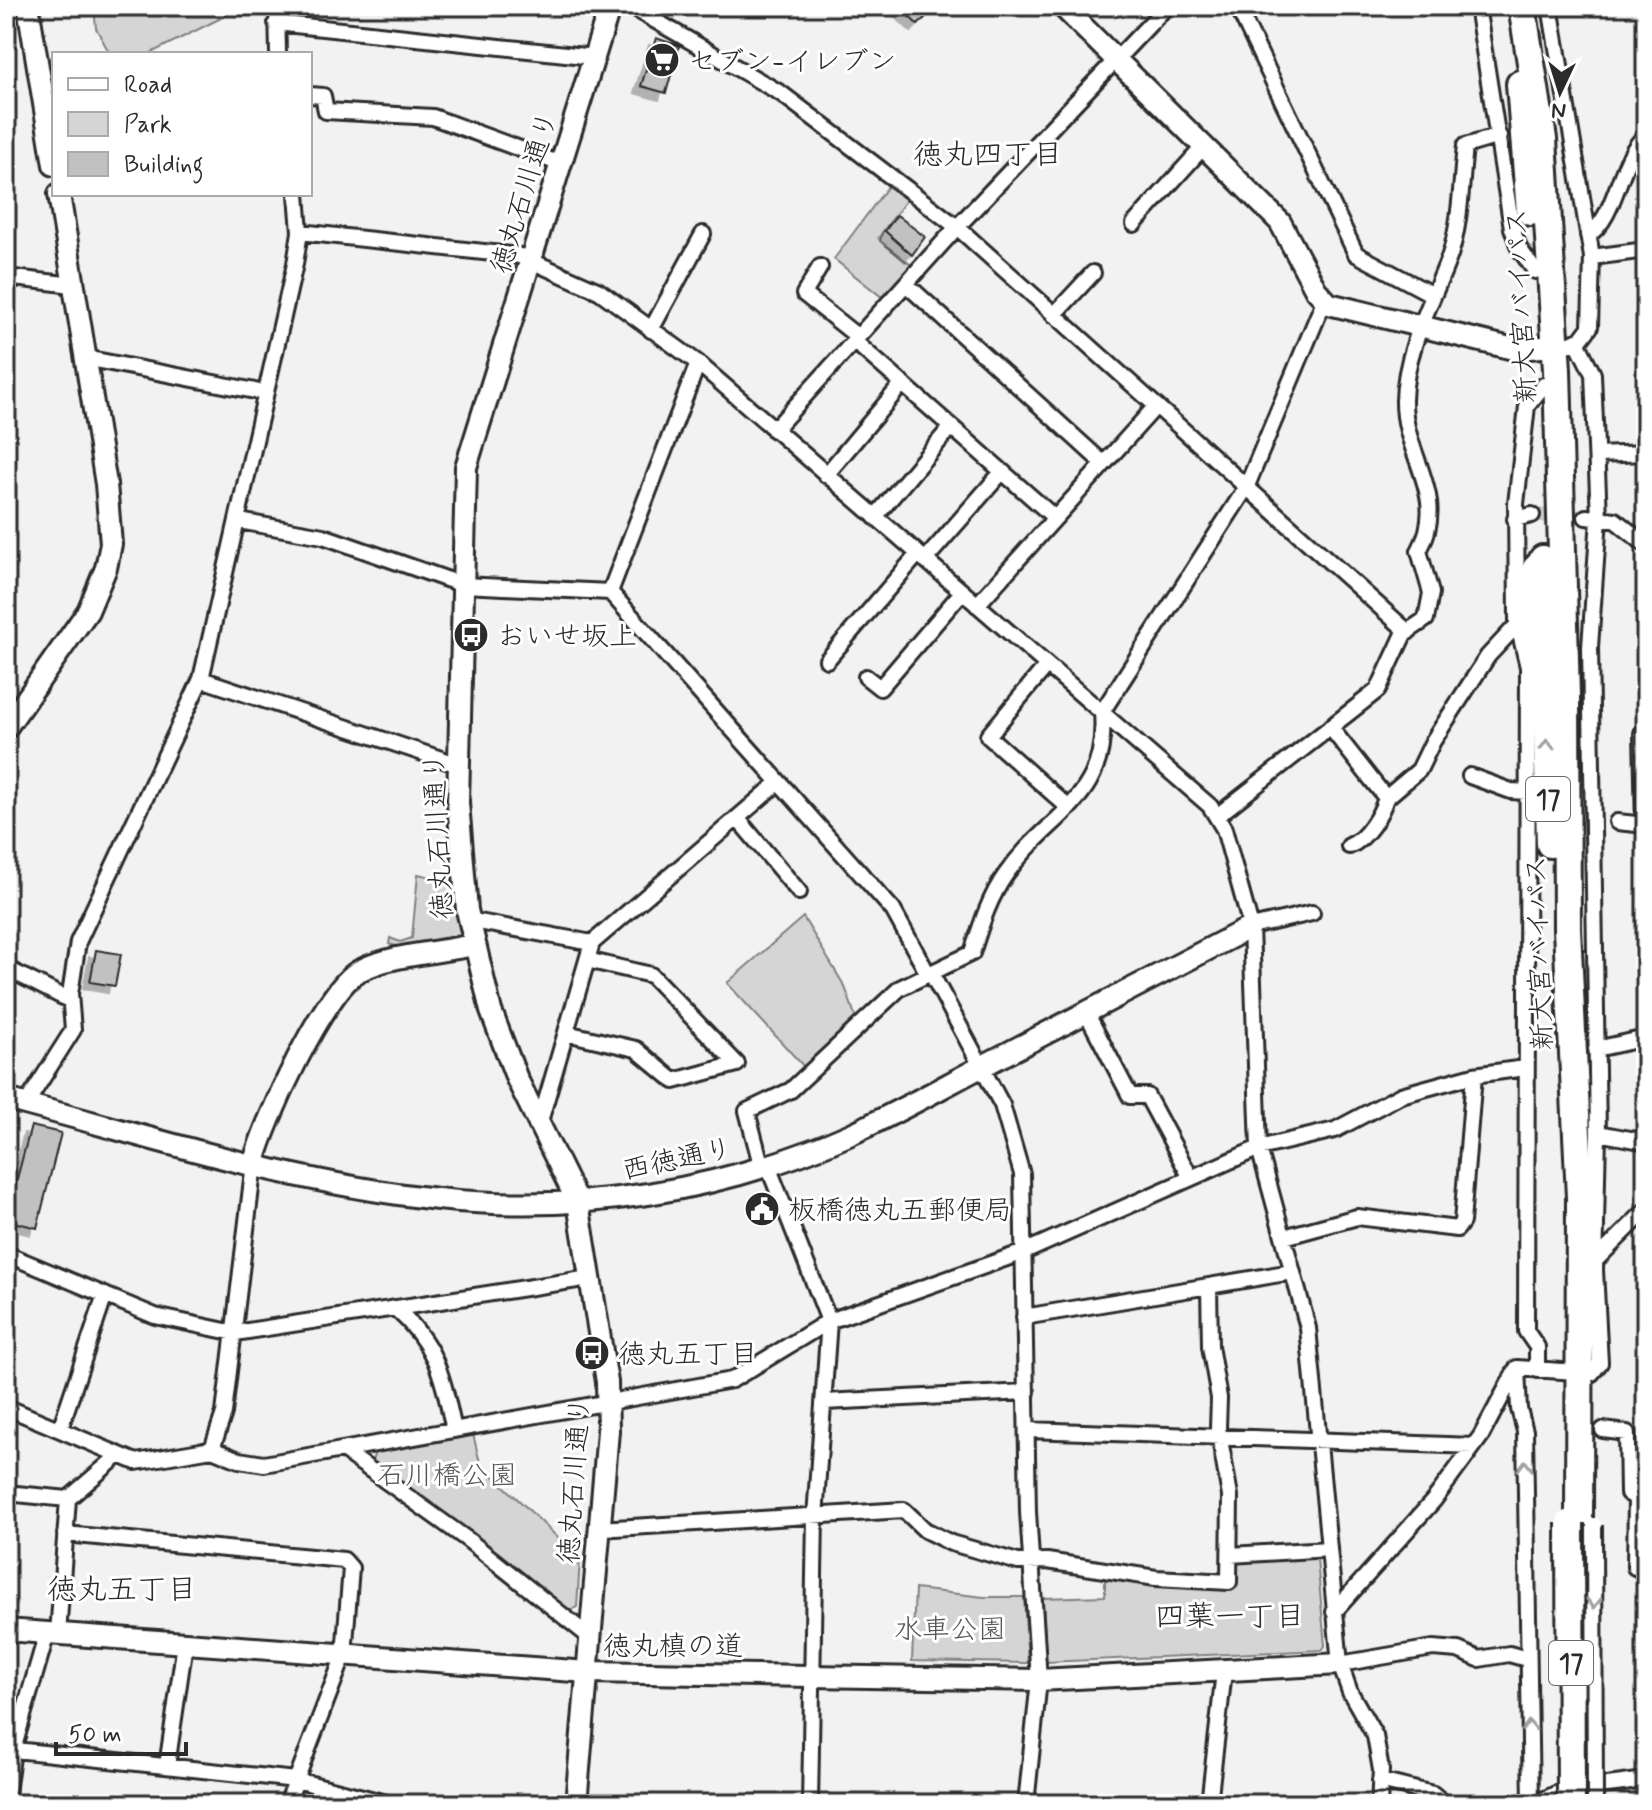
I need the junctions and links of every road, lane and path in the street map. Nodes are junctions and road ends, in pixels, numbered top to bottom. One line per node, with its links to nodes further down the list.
1 (28, 6): 20 (street)
2 (277, 6): 12 (street)
3 (610, 6): 14 (street, 徳丸石川通り)
4 (630, 6): 25 (street)
5 (1062, 6): 15 (street)
6 (1167, 6): 15 (street)
7 (1237, 6): 38 (street)
8 (1477, 6): 18 (street)
9 (1508, 6): 33 (highway, 新大宮バイパス / 17)
10 (1522, 6): 44 (highway, 新大宮バイパス / 17)
11 (1550, 6): 28 (street)
12 (276, 23): 13 (street); 14 (street)
13 (278, 52)
14 (594, 57): 21 (street, 徳丸石川通り)
15 (1117, 60): 19 (street); 25 (street)
16 (312, 95): 21 (street)
17 (1646, 135): 28 (street)
18 (1499, 136): 33 (street); 38 (street)
19 (1204, 146): 24 (street); 39 (street)
20 (52, 153)
21 (561, 164): 31 (street, 徳丸石川通り)
22 (59, 196): 37 (street)
23 (297, 196): 26 (street)
24 (1134, 224)
25 (957, 227): 36 (street); 40 (street)
26 (300, 232): 31 (street); 49 (street)
27 (703, 234): 42 (street)
28 (1588, 235): 30 (street)
29 (1646, 250): 30 (street)
30 (1592, 257): 44 (street)
31 (531, 259): 42 (street); 68 (street, 徳丸石川通り)
32 (820, 267): 43 (street)
33 (1535, 271): 44 (highway, 新大宮バイパス / 17)
34 (1093, 273): 40 (street)
35 (6, 277): 37 (street)
36 (906, 284): 43 (street); 55 (street)
37 (73, 285): 45 (street)
38 (1433, 295): 41 (street)
39 (1324, 301): 41 (street); 58 (street)
40 (1054, 315): 50 (street)
41 (1421, 327): 44 (street); 73 (street)
42 (651, 330): 46 (street)
43 (856, 339): 47 (street); 52 (street)
44 (1558, 345): 48 (highway, 新大宮バイパス / 17); 54 (street); 135 (highway, 新大宮バイパス / 17)
45 (85, 358): 49 (street); 81 (street)
46 (698, 363): 52 (street); 69 (street)
47 (902, 384): 51 (street); 57 (street)
48 (1544, 385): 63 (street); 66 (highway, 新大宮バイパス / 17)
49 (265, 393): 64 (street)
50 (1156, 406): 55 (street); 58 (street)
51 (951, 427): 56 (street); 60 (street)
52 (774, 430): 57 (street)
53 (1646, 453): 54 (street)
54 (1597, 455): 61 (street)
55 (1104, 464): 62 (street)
56 (1002, 472): 62 (street); 67 (street)
57 (826, 475): 60 (street)
58 (1246, 488): 73 (street); 79 (street)
59 (1532, 515): 63 (street)
60 (875, 517): 67 (street)
61 (1593, 517): 65 (street); 107 (street)
62 (1055, 518): 71 (street)
63 (1515, 519): 72 (street)
64 (239, 521): 68 (street); 78 (street)
65 (1643, 540)
66 (1543, 553): 76 (street); 135 (highway, 新大宮バイパス / 17, one-way to 66)
67 (922, 557): 70 (street); 74 (street)
68 (463, 585): 69 (street); 83 (street, 徳丸石川通り)
69 (610, 592): 85 (street)
70 (962, 592): 71 (street); 77 (street)
71 (977, 605): 75 (street)
72 (1517, 625): 76 (street); 87 (street)
73 (1408, 632): 80 (street)
74 (827, 660)
75 (1047, 665): 79 (street); 88 (street)
76 (1528, 667): 86 (street)
77 (866, 677)
78 (201, 679): 83 (street); 103 (street)
79 (1102, 712): 88 (street); 89 (street)
80 (1330, 727): 87 (street); 89 (street)
81 (6, 728)
82 (1642, 733): 92 (street)
83 (459, 765): 96 (street, 徳丸石川通り)
84 (1470, 776): 86 (street)
85 (779, 782): 90 (street); 102 (street)
86 (1527, 792): 109 (street)
87 (1386, 798): 93 (street)
88 (1069, 808): 102 (street)
89 (1217, 816): 97 (street)
90 (737, 818): 94 (street); 98 (street)
91 (1617, 822): 92 (street)
92 (1645, 825)
93 (1349, 846)
94 (799, 892)
95 (1312, 913): 97 (street, 西徳通り)
96 (468, 920): 98 (street); 99 (street, 徳丸石川通り)
97 (1251, 927): 104 (street, 西徳通り); 115 (street)
98 (592, 943): 100 (street)
99 (473, 945): 112 (street, 徳丸石川通り); 116 (street)
100 (587, 960): 105 (street); 105 (street)
101 (6, 968): 103 (street)
102 (930, 974): 108 (street); 117 (street)
103 (69, 1000): 111 (street)
104 (1086, 1012): 108 (street, 西徳通り); 118 (street)
105 (566, 1033): 112 (street)
106 (1646, 1038): 107 (street)
107 (1596, 1049): 113 (street)
108 (981, 1067): 117 (street, 西徳通り); 122 (street)
109 (1525, 1068): 110 (street); 134 (street)
110 (1474, 1075): 115 (street); 121 (street)
111 (16, 1102): 116 (street, 西徳通り)
112 (539, 1125): 119 (street, 徳丸石川通り)
113 (1598, 1133): 114 (street); 124 (street)
114 (1646, 1142)
115 (1259, 1148): 118 (street); 121 (street)
116 (254, 1163): 119 (street, 西徳通り); 132 (street)
117 (765, 1167): 119 (street, 西徳通り); 131 (street)
118 (1191, 1178): 122 (street)
119 (578, 1203): 126 (street, 徳丸石川通り)
120 (1646, 1210): 124 (street)
121 (1284, 1237): 125 (street)
122 (1024, 1252): 130 (street); 131 (street)
123 (6, 1254): 128 (street)
124 (1595, 1261): 135 (street)
125 (1292, 1272): 127 (street); 145 (street)
126 (590, 1278): 129 (street); 137 (street, 徳丸石川通り)
127 (1209, 1286): 130 (street); 144 (street)
128 (105, 1295): 132 (street); 140 (street)
129 (395, 1308): 132 (street); 141 (street)
130 (1024, 1317): 136 (street)
131 (829, 1321): 137 (street); 138 (street)
132 (235, 1333): 147 (street)
133 (1517, 1368): 134 (street); 146 (street); 166 (street, one-way to 133)
134 (1537, 1370): 135 (street)
135 (1573, 1374): 153 (highway, 新大宮バイパス / 17); 153 (highway, 新大宮バイパス / 17)
136 (1027, 1392): 138 (street); 142 (street)
137 (609, 1402): 141 (street); 154 (street, 徳丸石川通り)
138 (824, 1402): 152 (street)
139 (6, 1407): 140 (street)
140 (60, 1429): 149 (street)
141 (454, 1430): 148 (street)
142 (1028, 1430): 144 (street); 158 (street)
143 (1603, 1430): 159 (street)
144 (1220, 1437): 145 (street); 157 (street)
145 (1319, 1441): 146 (street); 156 (street)
146 (1474, 1446): 160 (street)
147 (212, 1449): 148 (street); 149 (street)
148 (344, 1451): 163 (street)
149 (119, 1455): 151 (street)
150 (6, 1493): 151 (street)
151 (68, 1499): 155 (street)
152 (815, 1517): 154 (street); 158 (street); 170 (street)
153 (1581, 1524): 187 (highway, 新大宮バイパス / 17, bridge); 188 (highway, 新大宮バイパス / 17); 189 (street, 17, one-way to 189, bridge)
154 (599, 1529): 163 (street, 徳丸石川通り)
155 (65, 1534): 162 (street); 165 (street)
156 (1329, 1549): 157 (street); 160 (street)
157 (1230, 1555): 158 (street)
158 (1032, 1561): 171 (street)
159 (1646, 1571)
160 (1334, 1612): 167 (street)
161 (6, 1630): 162 (street, 徳丸槙の道)
162 (53, 1634): 164 (street, 徳丸槙の道); 172 (street)
163 (591, 1638): 169 (street, 徳丸石川通り)
164 (185, 1643): 165 (street, 徳丸槙の道); 173 (street)
165 (344, 1655): 169 (street, 徳丸槙の道); 174 (street)
166 (1527, 1659): 167 (street); 186 (street, one-way to 166)
167 (1340, 1664): 168 (street, 徳丸槙の道); 176 (street)
168 (1224, 1671): 171 (street, 徳丸槙の道); 183 (street)
169 (588, 1672): 170 (street, 徳丸槙の道); 180 (street, 徳丸石川通り)
170 (811, 1674): 171 (street, 徳丸槙の道); 181 (street)
171 (1039, 1680): 182 (street)
172 (9, 1749): 173 (street); 177 (street)
173 (167, 1766): 174 (street)
174 (296, 1780): 178 (street); 179 (street)
175 (1646, 1780): 186 (street)
176 (1380, 1781): 184 (street); 185 (street)
177 (6, 1799)
178 (287, 1804)
179 (390, 1804)
180 (576, 1804)
181 (810, 1804)
182 (1026, 1804)
183 (1209, 1804)
184 (1379, 1804)
185 (1445, 1804)
186 (1533, 1804)
187 (1571, 1804)
188 (1580, 1804)
189 (1595, 1804)

